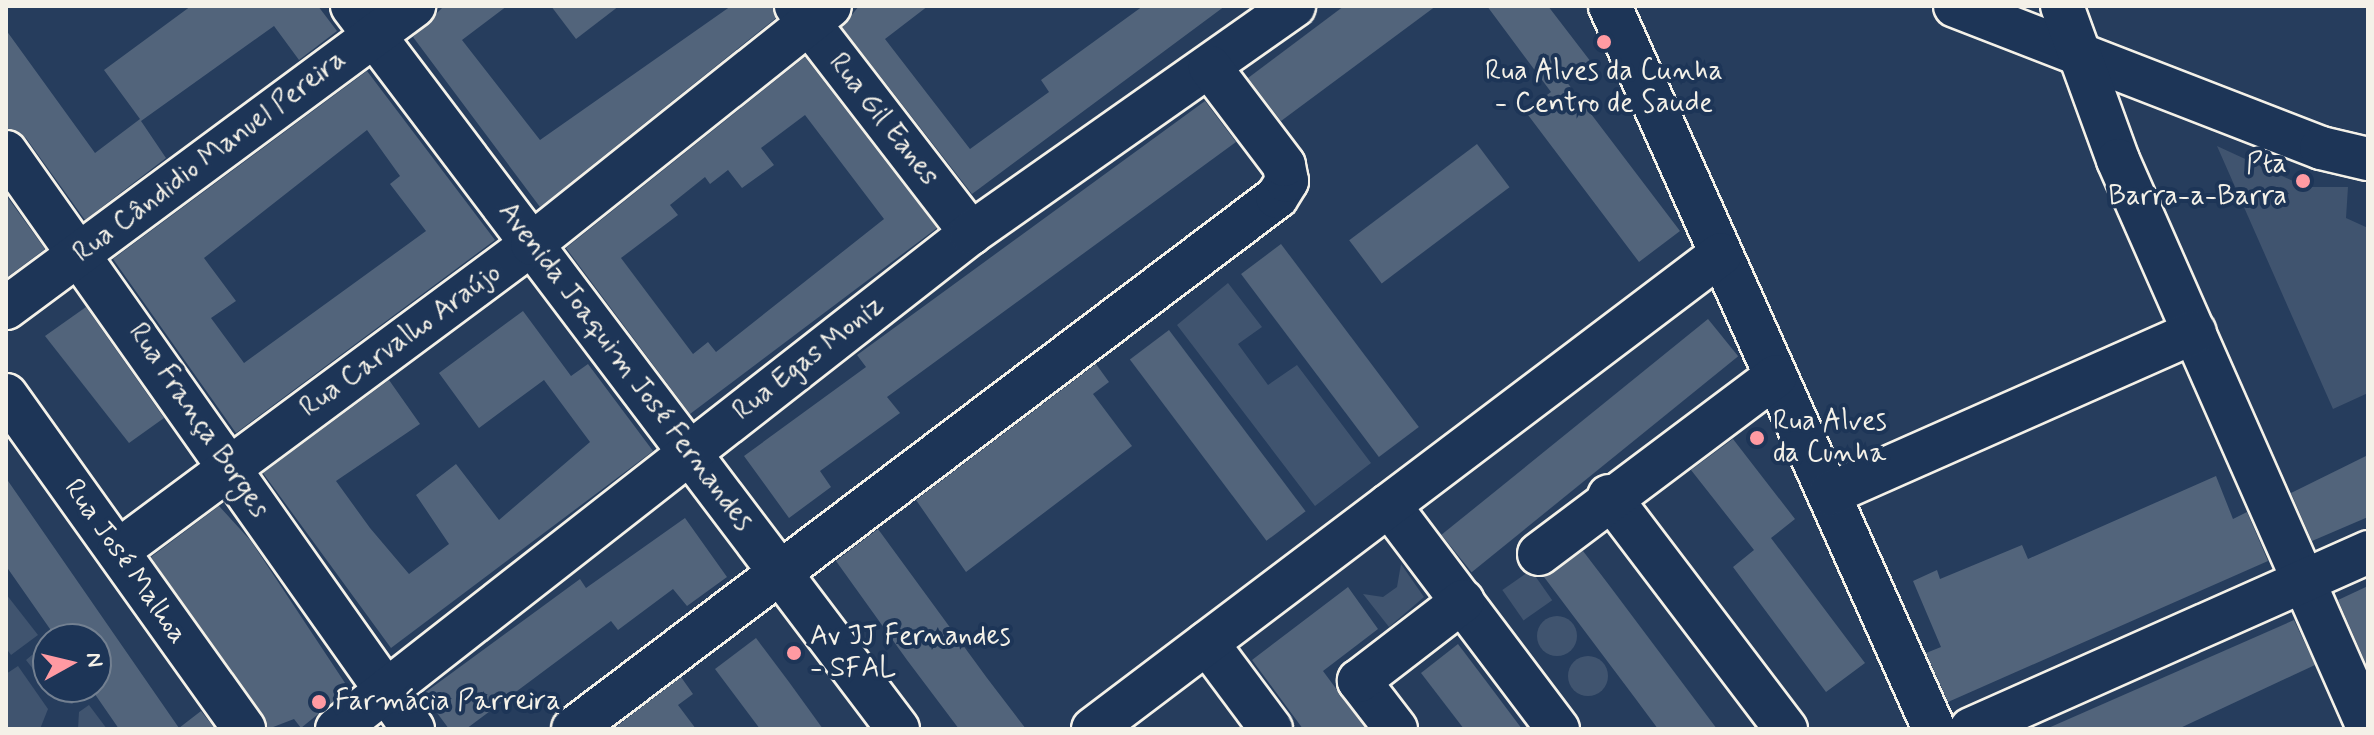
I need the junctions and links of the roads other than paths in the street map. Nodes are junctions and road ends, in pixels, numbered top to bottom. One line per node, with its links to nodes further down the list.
1 (414, 6): 7 (street, Rua Cândidio Manuel Pereira)
2 (1294, 6): 9 (street, Rua Egas Moniz)
3 (1610, 6): 17 (street)
4 (1955, 6): 8 (street)
5 (2062, 6): 8 (street)
6 (811, 11): 14 (street, Rua Gil Eanes); 15 (street, Rua Carvalho Araújo)
7 (363, 21): 15 (street, Avenida Joaquim José Fernandes); 16 (street, Rua Cândidio Manuel Pereira)
8 (2082, 55): 11 (street); 19 (street)
9 (1210, 67): 14 (street, Rua Egas Moniz); 30 (street)
10 (2368, 147): 11 (street)
11 (2321, 148): 13 (street)
12 (6, 152): 16 (street, Rua França Borges)
13 (2368, 159)
14 (971, 233): 22 (street, Rua Egas Moniz)
15 (532, 244): 22 (street, Avenida Joaquim José Fernandes); 23 (street, Rua Carvalho Araújo)
16 (82, 252): 18 (street, Rua Cândidio Manuel Pereira); 23 (street, Rua França Borges)
17 (1721, 254): 20 (street); 26 (street)
18 (6, 308)
19 (2195, 332): 24 (street); 31 (street)
20 (1776, 376): 24 (street); 25 (street)
21 (6, 395): 27 (street, Rua José Malhoa)
22 (689, 453): 30 (street, Avenida Joaquim José Fernandes); 34 (street, Rua Egas Moniz)
23 (229, 468): 27 (street, Rua Carvalho Araújo); 34 (street, Rua França Borges)
24 (1829, 494): 46 (street)
25 (1609, 496): 29 (street); 45 (street)
26 (1389, 505): 32 (street); 33 (street)
27 (118, 551): 36 (street, Rua José Malhoa)
28 (2368, 552): 31 (street)
29 (1539, 554)
30 (780, 573): 39 (street); 40 (street, Avenida Joaquim José Fernandes)
31 (2303, 580): 35 (street); 47 (street)
32 (1463, 601): 43 (street); 44 (street)
33 (1207, 643): 41 (street); 42 (street)
34 (387, 691): 37 (street, Rua Egas Moniz); 38 (street, Rua França Borges)
35 (2368, 727)
36 (244, 729)
37 (337, 729)
38 (413, 729)
39 (573, 729)
40 (898, 729)
41 (1093, 729)
42 (1271, 729)
43 (1396, 729)
44 (1558, 729)
45 (1786, 729)
46 (1934, 729)
47 (1971, 729)

